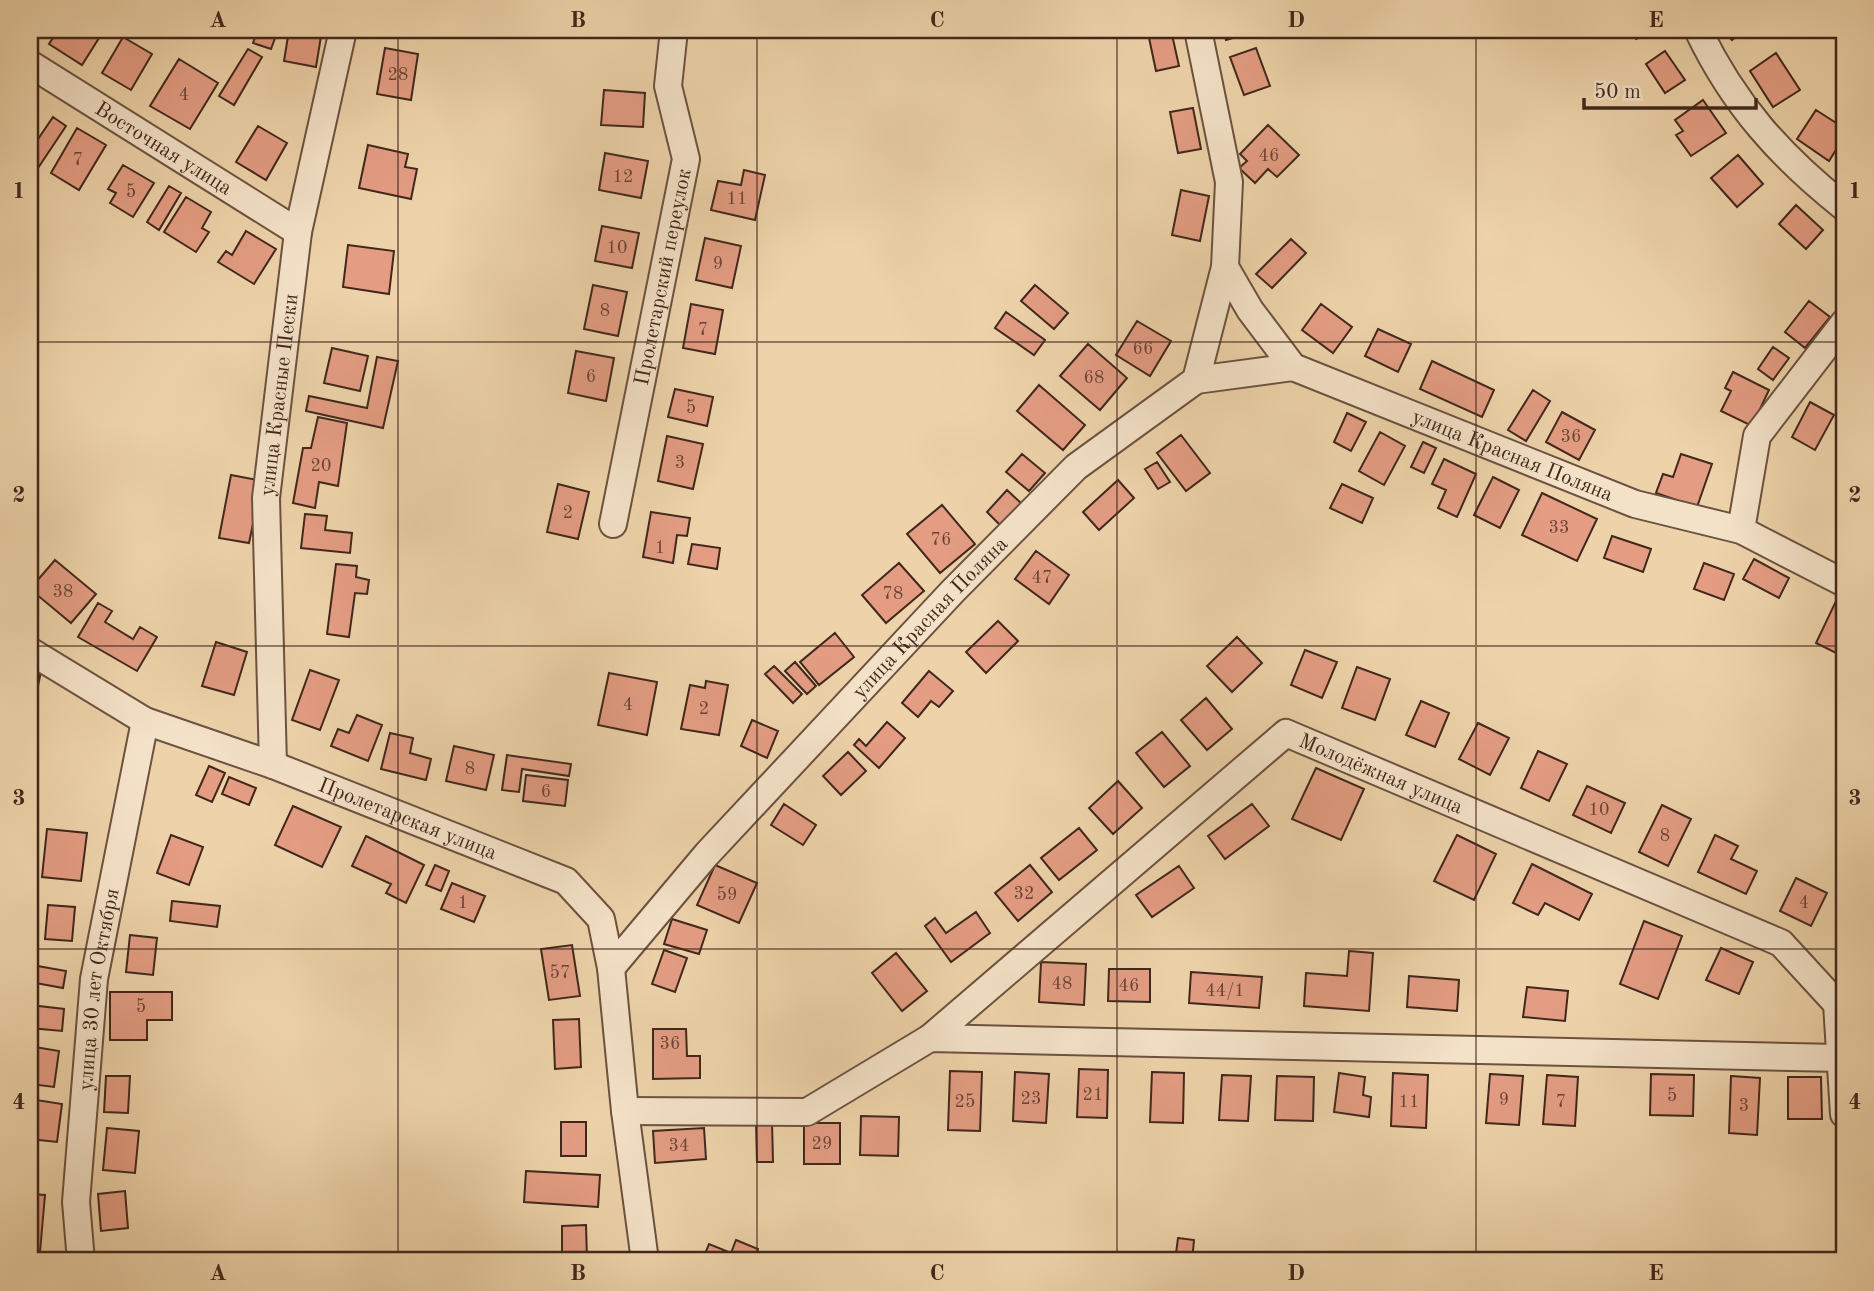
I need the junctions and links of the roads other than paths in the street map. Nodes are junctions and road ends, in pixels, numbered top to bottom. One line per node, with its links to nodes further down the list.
1 (343, 30): 7 (street, улица Красные Пески)
2 (674, 30): 12 (street, Пролетарский переулок)
3 (1198, 30): 8 (street)
4 (1698, 30): 6 (street)
5 (30, 64): 7 (street, Восточная улица)
6 (1844, 207)
7 (298, 232): 17 (street, улица Красные Пески)
8 (1225, 267): 10 (street); 11 (street)
9 (1844, 323): 13 (street)
10 (1293, 366): 11 (street); 13 (street, улица Красная Поляна)
11 (1196, 380): 18 (street, улица Красная Поляна)
12 (613, 524)
13 (1741, 530): 14 (street, улица Красная Поляна)
14 (1844, 583)
15 (30, 651): 16 (street, Пролетарская улица)
16 (145, 721): 17 (street, Пролетарская улица); 23 (street, улица 30 лет Октября)
17 (272, 765): 18 (street, Пролетарская улица)
18 (611, 968): 21 (street, Пролетарская улица)
19 (930, 1038): 20 (street); 20 (street, Молодёжная улица); 21 (street, Молодёжная улица)
20 (1840, 1058): 22 (street, Молодёжная улица)
21 (625, 1111): 24 (street, Пролетарская улица)
22 (1844, 1114)
23 (81, 1261)
24 (645, 1261)

